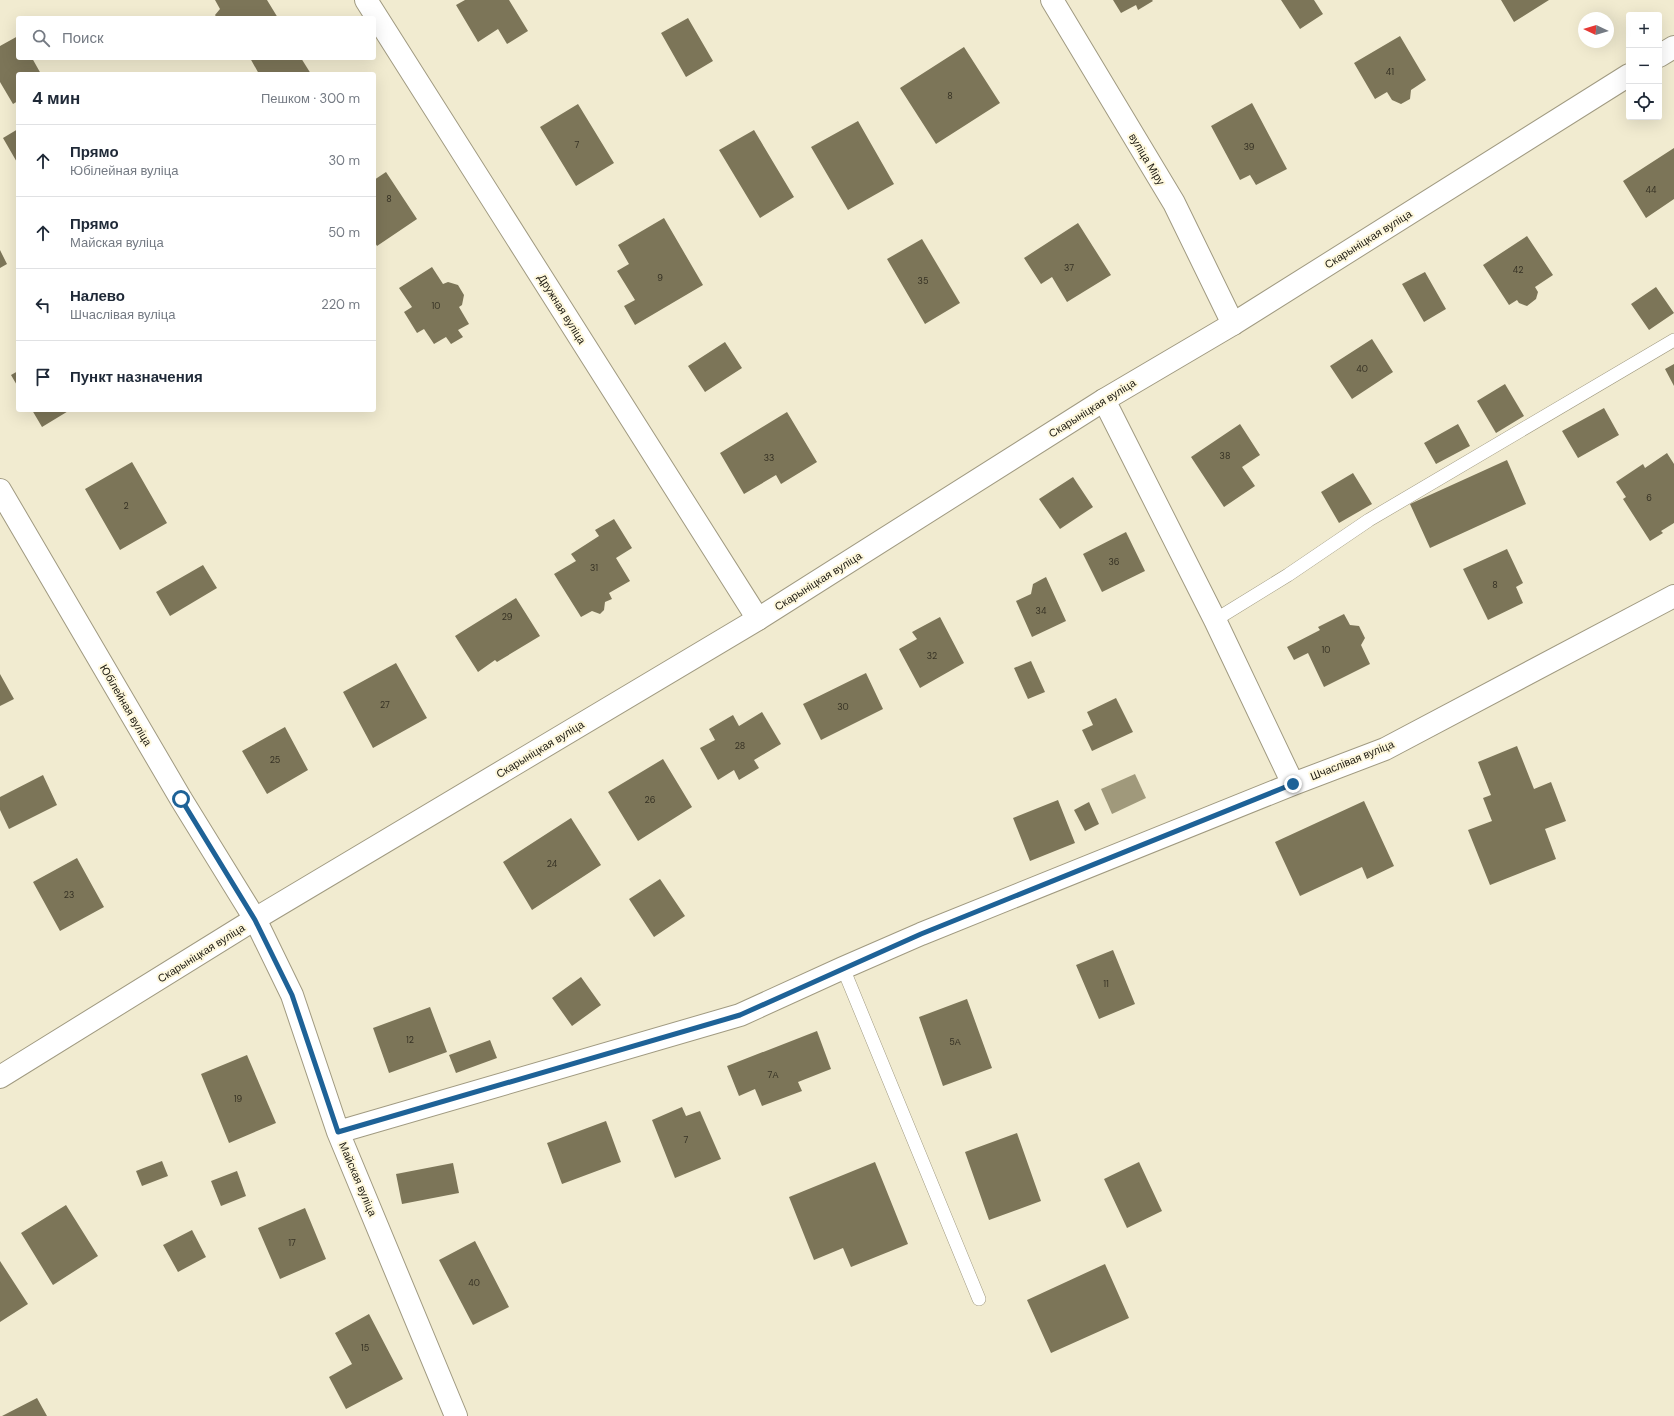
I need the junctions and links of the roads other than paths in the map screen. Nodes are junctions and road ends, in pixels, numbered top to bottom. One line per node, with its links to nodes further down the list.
1 (366, 0): 11 (street, Дружная вуліца)
2 (1052, 0): 6 (street, вуліца Міру)
3 (1674, 47): 4 (street)
4 (1662, 54)
5 (1626, 77): 6 (street, Скарыніцкая вуліца)
6 (1233, 324): 8 (street, Скарыніцкая вуліца)
7 (1674, 340): 12 (lane)
8 (1104, 400): 11 (street, Скарыніцкая вуліца); 12 (street)
9 (0, 490): 14 (street, Юбілейная вуліца)
10 (1674, 596): 13 (street, Шчаслівая вуліца)
11 (758, 619): 14 (street, Скарыніцкая вуліца)
12 (1215, 620): 13 (street)
13 (1293, 784): 15 (street, Шчаслівая вуліца)
14 (255, 920): 16 (street, Скарыніцкая вуліца); 17 (street, Майская вуліца)
15 (843, 968): 17 (street, Шчаслівая вуліца); 18 (lane)
16 (0, 1077)
17 (338, 1132): 19 (street, Майская вуліца)
18 (979, 1299)
19 (456, 1416)

